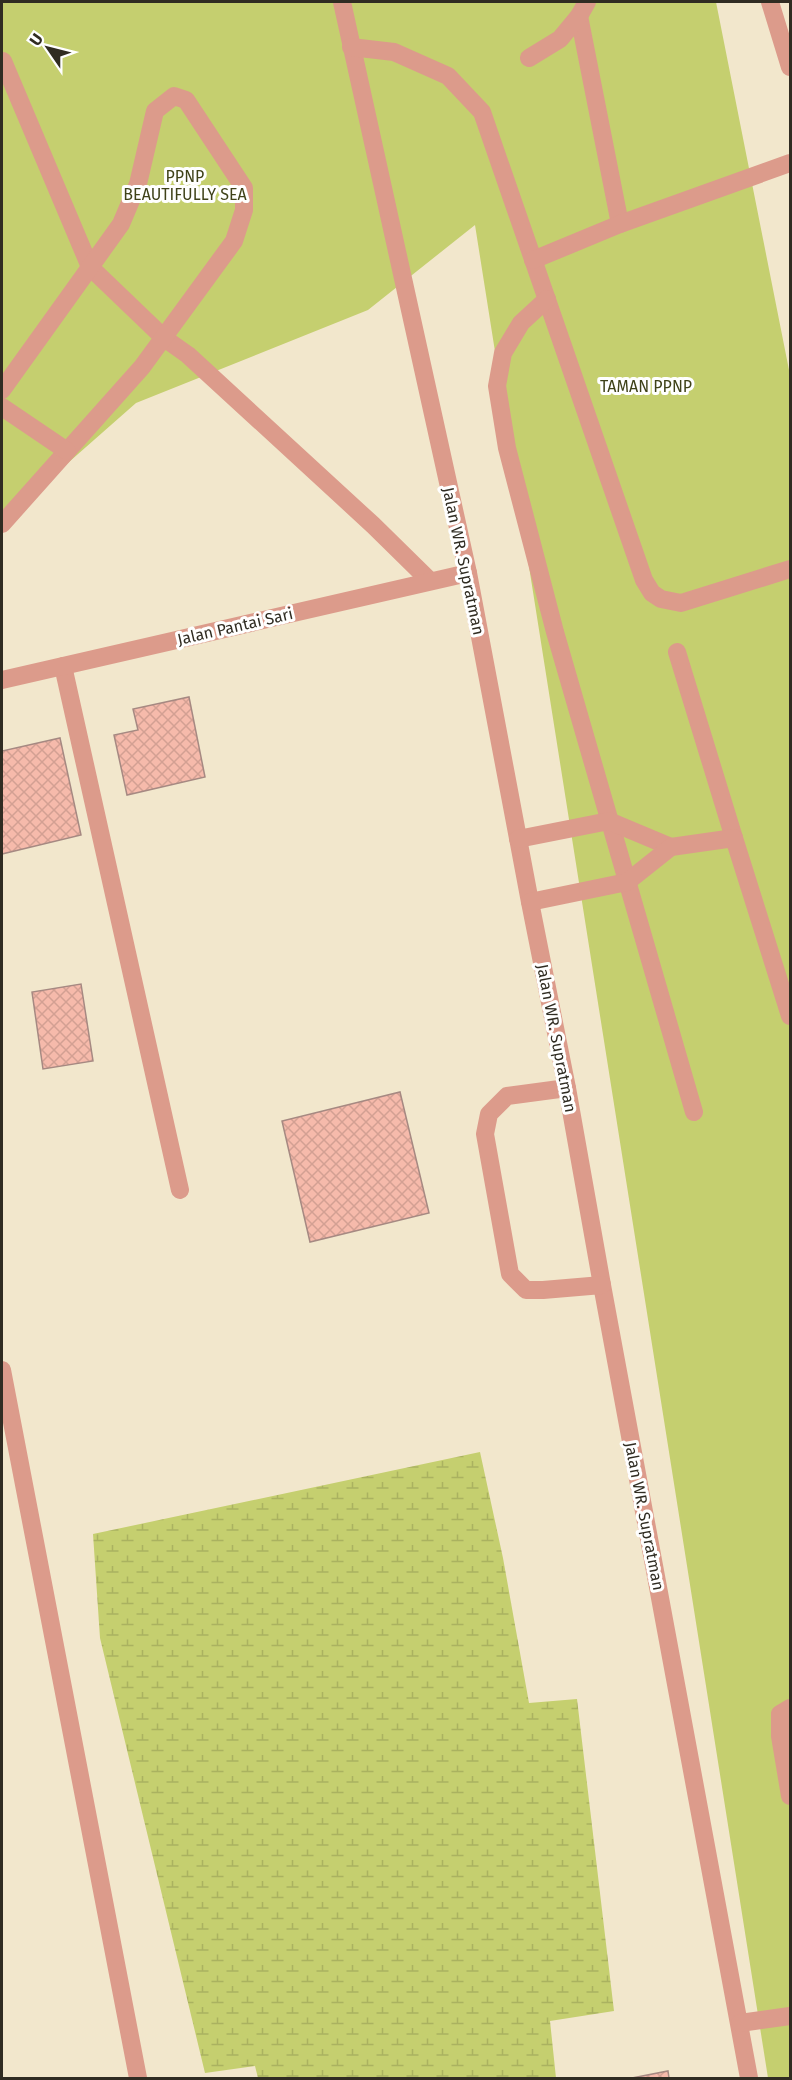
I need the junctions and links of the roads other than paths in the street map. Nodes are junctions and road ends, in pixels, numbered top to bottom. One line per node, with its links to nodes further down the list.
1 (342, 2): 4 (street, Jalan WR. Supratman)
2 (770, 2): 7 (street)
3 (583, 9): 5 (street); 9 (street)
4 (351, 47): 10 (street); 19 (street, Jalan WR. Supratman)
5 (529, 58)
6 (3, 61): 11 (street)
7 (790, 67)
8 (790, 163): 9 (street)
9 (620, 224): 10 (street)
10 (533, 260): 12 (street)
11 (90, 267): 13 (street); 13 (street); 14 (street)
12 (547, 299): 18 (street); 24 (street)
13 (164, 338): 16 (street); 20 (street)
14 (2, 390)
15 (2, 406): 16 (street)
16 (67, 451): 17 (street)
17 (2, 524)
18 (790, 569)
19 (468, 573): 20 (street, Jalan Pantai Sari); 26 (street, Jalan WR. Supratman)
20 (430, 582): 22 (street, Jalan Pantai Sari)
21 (677, 652): 25 (street)
22 (63, 666): 23 (street, Jalan Pantai Sari); 33 (street)
23 (2, 680)
24 (609, 821): 26 (street); 27 (street); 28 (street)
25 (734, 838): 27 (street); 30 (street)
26 (518, 839): 29 (street, Jalan WR. Supratman)
27 (671, 847): 28 (street)
28 (627, 882): 29 (street); 32 (street)
29 (530, 902): 31 (street, Jalan WR. Supratman)
30 (790, 1016)
31 (567, 1088): 34 (street, Jalan WR. Supratman); 34 (street)
32 (694, 1112)
33 (180, 1190)
34 (602, 1285): 39 (street, Jalan WR. Supratman)
35 (2, 1370): 40 (street)
36 (790, 1708): 37 (street)
37 (790, 1796)
38 (790, 2016): 39 (street)
39 (740, 2024): 41 (street, Jalan WR. Supratman)
40 (138, 2079)
41 (749, 2079)

